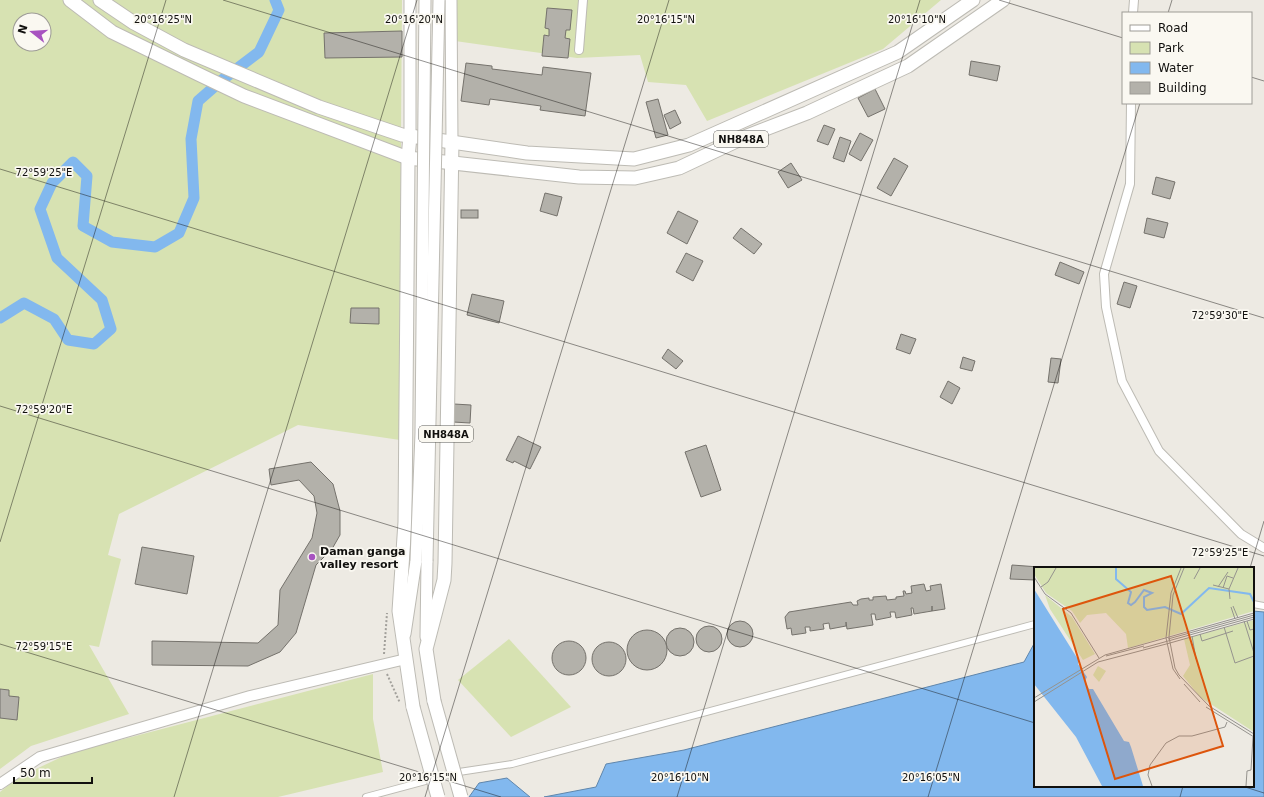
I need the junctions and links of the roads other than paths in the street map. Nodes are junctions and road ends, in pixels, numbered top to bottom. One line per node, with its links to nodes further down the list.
1 (70, 0): 16 (main road)
2 (100, 0): 14 (main road)
3 (410, 0): 14 (main road)
4 (425, 0): 19 (main road, bridge)
5 (439, 0): 19 (main road, bridge)
6 (452, 0): 15 (main road)
7 (583, 0): 12 (street)
8 (973, 0): 15 (main road, NH848A)
9 (1003, 0): 17 (main road, NH848A)
10 (1134, 0): 11 (street)
11 (1133, 12)
12 (579, 50)
13 (1131, 104): 18 (street)
14 (410, 136): 15 (main road); 16 (main road)
15 (452, 141): 17 (main road, NH848A)
16 (408, 158): 17 (main road); 23 (main road)
17 (451, 163): 24 (main road, NH848A)
18 (1264, 548)
19 (421, 561): 23 (main road); 24 (main road)
20 (1254, 604): 21 (street)
21 (1264, 606)
22 (1034, 624): 27 (street)
23 (404, 640): 25 (main road)
24 (426, 650): 29 (main road, NH848A, bridge)
25 (406, 658): 26 (street); 28 (main road, bridge)
26 (0, 784)
27 (366, 797)
28 (438, 797)
29 (461, 797)

